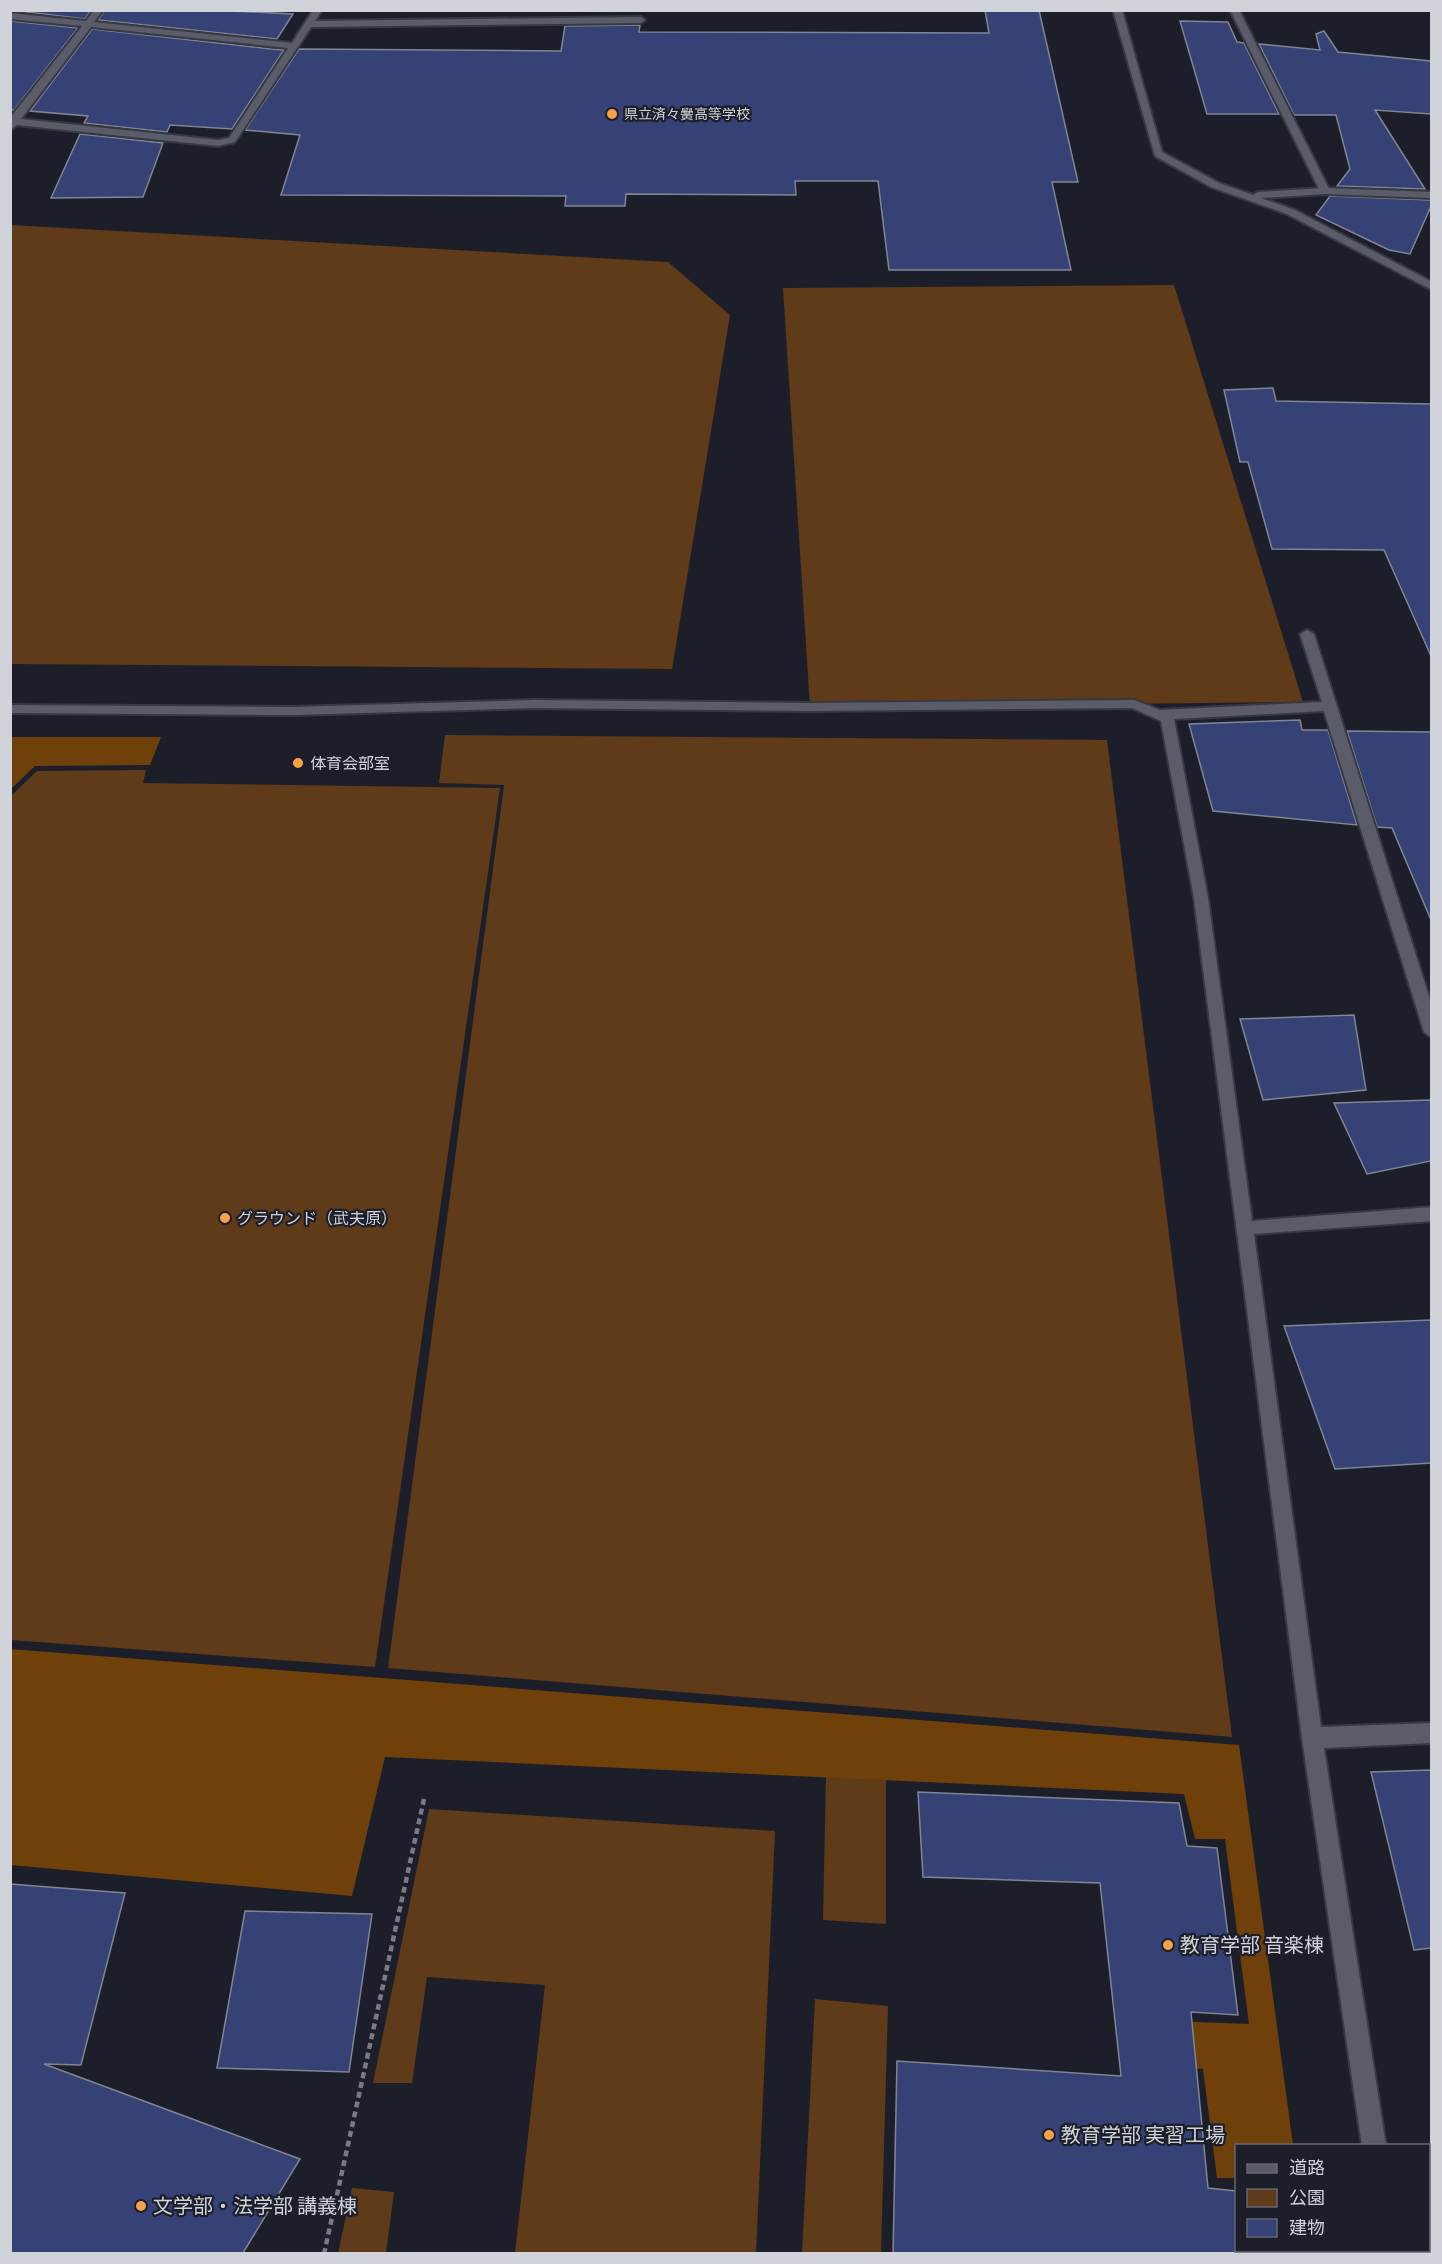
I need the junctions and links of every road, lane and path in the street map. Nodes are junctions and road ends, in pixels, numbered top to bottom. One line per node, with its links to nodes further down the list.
1 (99, 10): 7 (street)
2 (318, 10): 8 (street)
3 (1117, 10): 12 (street)
4 (1234, 10): 11 (street)
5 (10, 16): 7 (street)
6 (641, 20): 8 (street)
7 (89, 24): 9 (street); 10 (street)
8 (309, 24): 9 (street)
9 (295, 46): 10 (street)
10 (12, 123)
11 (1325, 191): 12 (street); 13 (street)
12 (1248, 195): 14 (street)
13 (1431, 195)
14 (1431, 287)
15 (1307, 634): 16 (street)
16 (1330, 706): 18 (street); 19 (street)
17 (10, 709): 18 (street)
18 (1158, 715): 21 (street)
19 (1431, 1032)
20 (1431, 1214): 21 (street)
21 (1246, 1228): 23 (street)
22 (1431, 1733): 23 (street)
23 (1312, 1738): 25 (street)
24 (424, 1799): 26 (path)
25 (1374, 2144)
26 (324, 2253)

